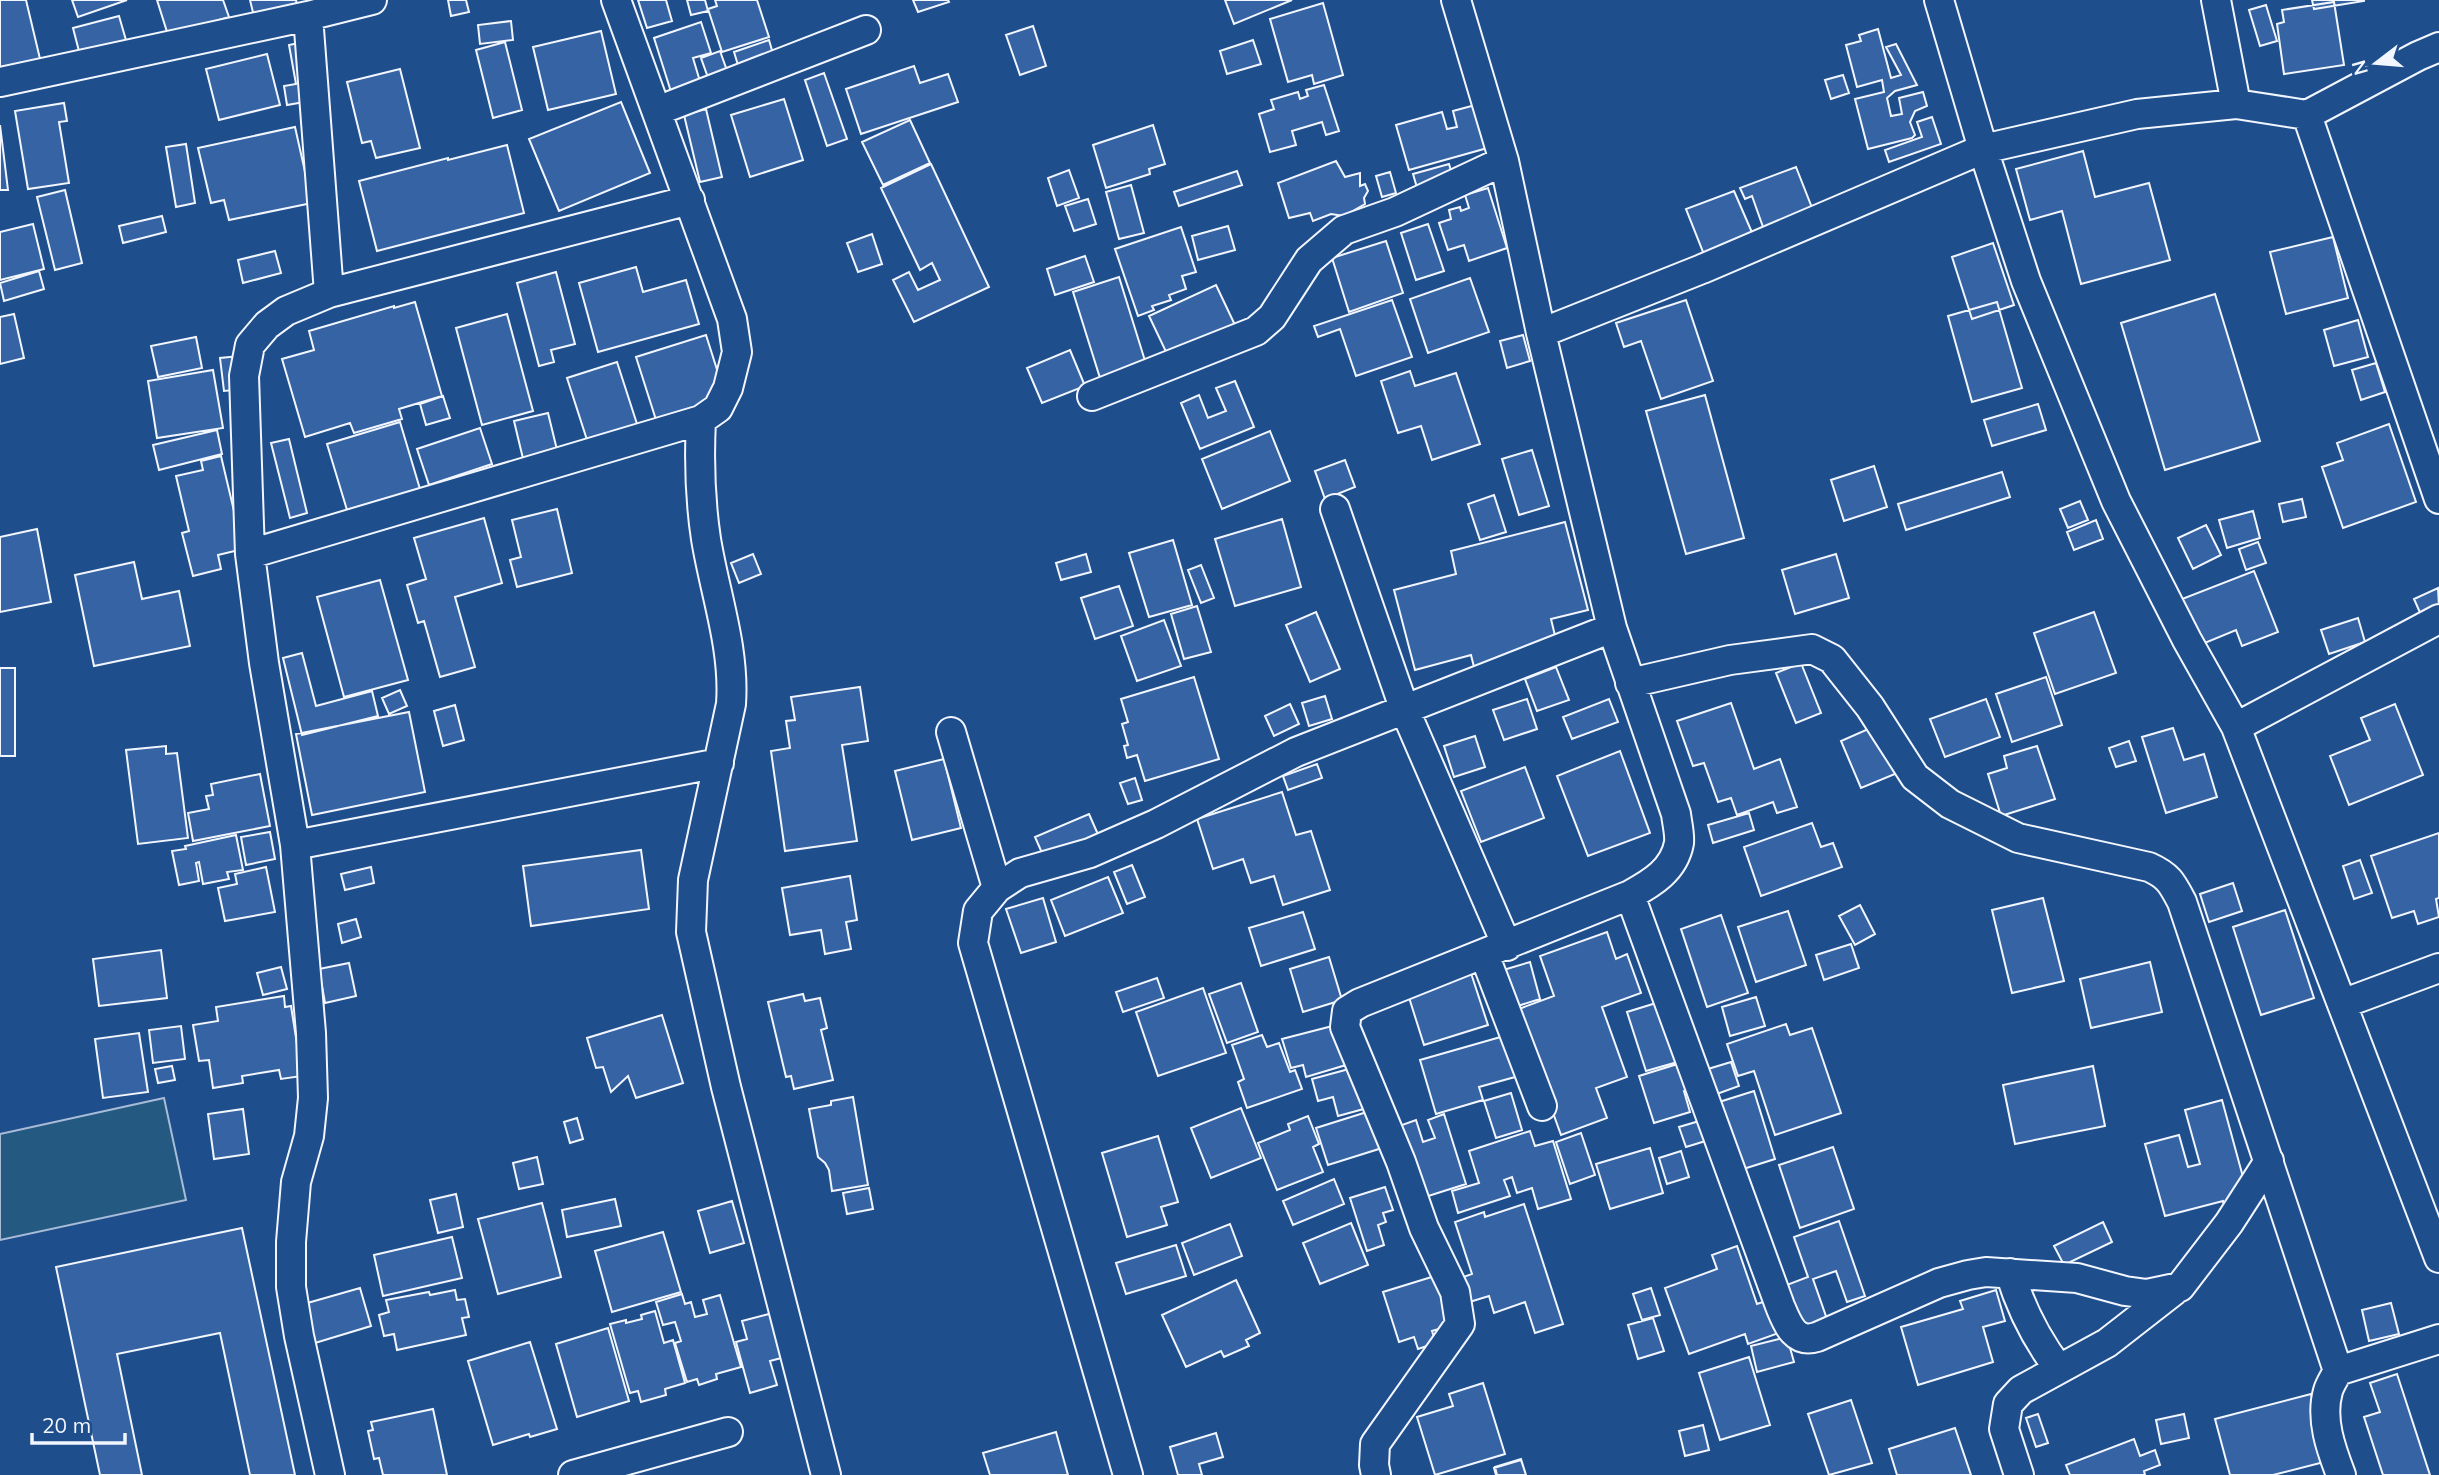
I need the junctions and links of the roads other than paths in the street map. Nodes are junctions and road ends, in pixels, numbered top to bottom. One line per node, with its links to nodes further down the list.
1 (372, 0): 6 (street)
2 (616, 0): 11 (street)
3 (1455, 0): 14 (street)
4 (1939, 0): 13 (street)
5 (2216, 0): 10 (street)
6 (308, 16): 9 (street); 16 (street)
7 (866, 30): 11 (street)
8 (2439, 47): 12 (street)
9 (0, 82)
10 (2236, 104): 12 (street); 13 (street)
11 (657, 111): 15 (street)
12 (2307, 114): 20 (street)
13 (1983, 149): 17 (street); 27 (street)
14 (1504, 162): 17 (street); 18 (street)
15 (690, 200): 16 (street); 19 (street)
16 (329, 293): 22 (street)
17 (1541, 333): 24 (street)
18 (1092, 396)
19 (701, 420): 22 (street); 29 (street)
20 (2439, 499)
21 (1335, 509): 26 (street)
22 (250, 554): 30 (street)
23 (2439, 619): 27 (street)
24 (1612, 628): 25 (street); 26 (street)
25 (1630, 683): 32 (street); 37 (street)
26 (1404, 708): 31 (street); 33 (street)
27 (2236, 727): 35 (street)
28 (951, 732): 31 (street)
29 (719, 763): 30 (street); 47 (street)
30 (295, 845): 45 (street)
31 (997, 888): 48 (street)
32 (1630, 895): 33 (street); 39 (street)
33 (1495, 950): 36 (street); 49 (street)
34 (2439, 968): 35 (street)
35 (2342, 1004): 38 (street)
36 (1542, 1106)
37 (2269, 1161): 40 (street); 43 (street)
38 (2439, 1258)
39 (2010, 1273): 40 (street); 42 (street)
40 (2180, 1287): 42 (street)
41 (2439, 1339): 43 (street)
42 (2059, 1369): 50 (street)
43 (2338, 1371): 51 (street)
44 (728, 1432): 46 (street)
45 (330, 1475)
46 (573, 1475)
47 (826, 1475)
48 (1128, 1475)
49 (1376, 1475)
50 (2019, 1475)
51 (2341, 1475)

